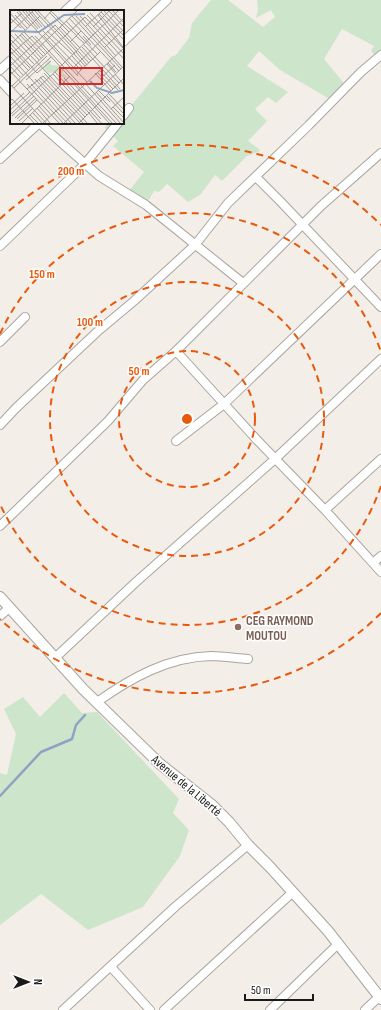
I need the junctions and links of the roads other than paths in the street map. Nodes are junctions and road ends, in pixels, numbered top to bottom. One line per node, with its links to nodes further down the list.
1 (77, 0): 3 (street)
2 (167, 0): 4 (street)
3 (66, 10)
4 (124, 41)
5 (381, 55): 18 (street)
6 (10, 61): 7 (street)
7 (0, 70)
8 (0, 80): 9 (street)
9 (10, 91)
10 (129, 108): 11 (street)
11 (124, 115)
12 (38, 124): 16 (street)
13 (40, 124): 17 (street)
14 (117, 124): 17 (street)
15 (381, 153): 19 (street)
16 (0, 159)
17 (85, 164): 20 (street); 21 (street)
18 (256, 177): 19 (street); 20 (street)
19 (303, 224): 23 (street); 24 (street)
20 (195, 245): 24 (street); 31 (street)
21 (0, 246)
22 (381, 254): 23 (street)
23 (354, 279): 25 (street); 30 (street)
24 (244, 283): 28 (street)
25 (381, 306)
26 (26, 317): 27 (street)
27 (0, 342)
28 (176, 351): 30 (street); 36 (street)
29 (381, 359): 33 (street)
30 (224, 404): 32 (street); 33 (street)
31 (0, 425)
32 (176, 441)
33 (275, 459): 35 (street); 43 (street)
34 (381, 459): 35 (street)
35 (325, 510): 38 (street)
36 (0, 526)
37 (381, 556): 38 (street)
38 (373, 563): 39 (street)
39 (381, 572)
40 (0, 598): 41 (street, Avenue de la Liberté)
41 (9, 608): 42 (street); 43 (street, Avenue de la Liberté)
42 (0, 616)
43 (55, 658): 45 (street, Avenue de la Liberté)
44 (248, 659): 45 (street)
45 (97, 702): 46 (street, Avenue de la Liberté)
46 (248, 845): 47 (street, Avenue de la Liberté); 49 (street)
47 (293, 892): 48 (street, Avenue de la Liberté); 53 (street)
48 (338, 944): 50 (street, Avenue de la Liberté); 54 (street)
49 (111, 967): 51 (street); 52 (street)
50 (380, 997): 55 (street)
51 (64, 1010)
52 (150, 1010)
53 (164, 1010)
54 (270, 1010)
55 (365, 1010)

